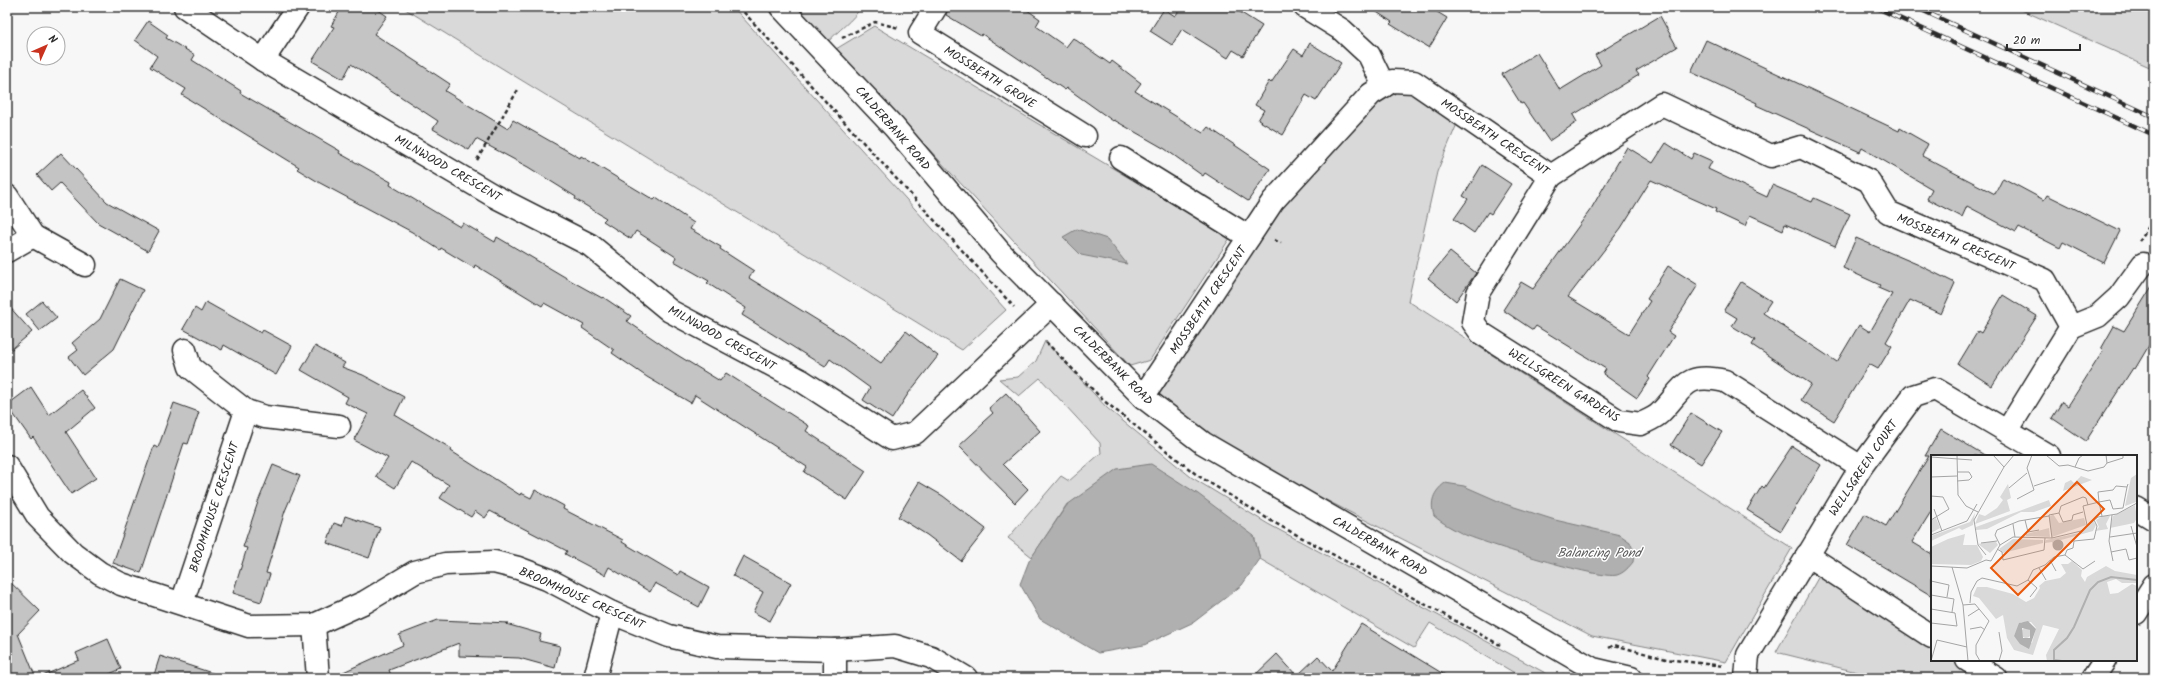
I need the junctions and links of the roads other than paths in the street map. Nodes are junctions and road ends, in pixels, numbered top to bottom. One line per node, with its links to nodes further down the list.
1 (185, 7): 6 (street, MILNWOOD CRESCENT)
2 (298, 7): 6 (street)
3 (781, 7): 17 (street, CALDERBANK ROAD)
4 (936, 7): 8 (street, MOSSBEATH GROVE)
5 (1305, 7): 7 (street)
6 (263, 60): 17 (street, MILNWOOD CRESCENT)
7 (1384, 86): 10 (street, MOSSBEATH CRESCENT); 13 (street, MOSSBEATH CRESCENT)
8 (1085, 136)
9 (1121, 158): 13 (street)
10 (1551, 176): 18 (street, MOSSBEATH CRESCENT); 26 (street, WELLSGREEN GARDENS)
11 (7, 196): 12 (street)
12 (33, 236): 14 (street); 16 (street)
13 (1249, 237): 20 (street, MOSSBEATH CRESCENT)
14 (7, 251)
15 (2143, 264): 18 (street)
16 (85, 265)
17 (1052, 304): 20 (street, CALDERBANK ROAD)
18 (2071, 327): 23 (street)
19 (185, 350): 21 (street)
20 (1143, 397): 43 (street, CALDERBANK ROAD)
21 (246, 410): 22 (street); 31 (street, BROOMHOUSE CRESCENT)
22 (339, 426)
23 (2007, 431): 24 (street, WELLSGREEN COURT); 26 (street, WELLSGREEN COURT)
24 (2047, 455)
25 (7, 466): 31 (street, BROOMHOUSE CRESCENT)
26 (1862, 467): 29 (street, WELLSGREEN COURT)
27 (2137, 509): 28 (street)
28 (2154, 518)
29 (1807, 554): 35 (street); 44 (street, WELLSGREEN COURT)
30 (2154, 585): 32 (street)
31 (182, 604): 34 (street, BROOMHOUSE CRESCENT)
32 (2137, 611)
33 (612, 613): 34 (street, BROOMHOUSE CRESCENT); 36 (street, BROOMHOUSE CRESCENT); 40 (street)
34 (314, 625): 39 (street)
35 (1931, 636)
36 (835, 650): 41 (street); 42 (street, BROOMHOUSE CRESCENT)
37 (1968, 661): 45 (street)
38 (2104, 661): 46 (street)
39 (318, 678)
40 (595, 678)
41 (835, 678)
42 (966, 678)
43 (1631, 678)
44 (1746, 678)
45 (1996, 678)
46 (2093, 678)

